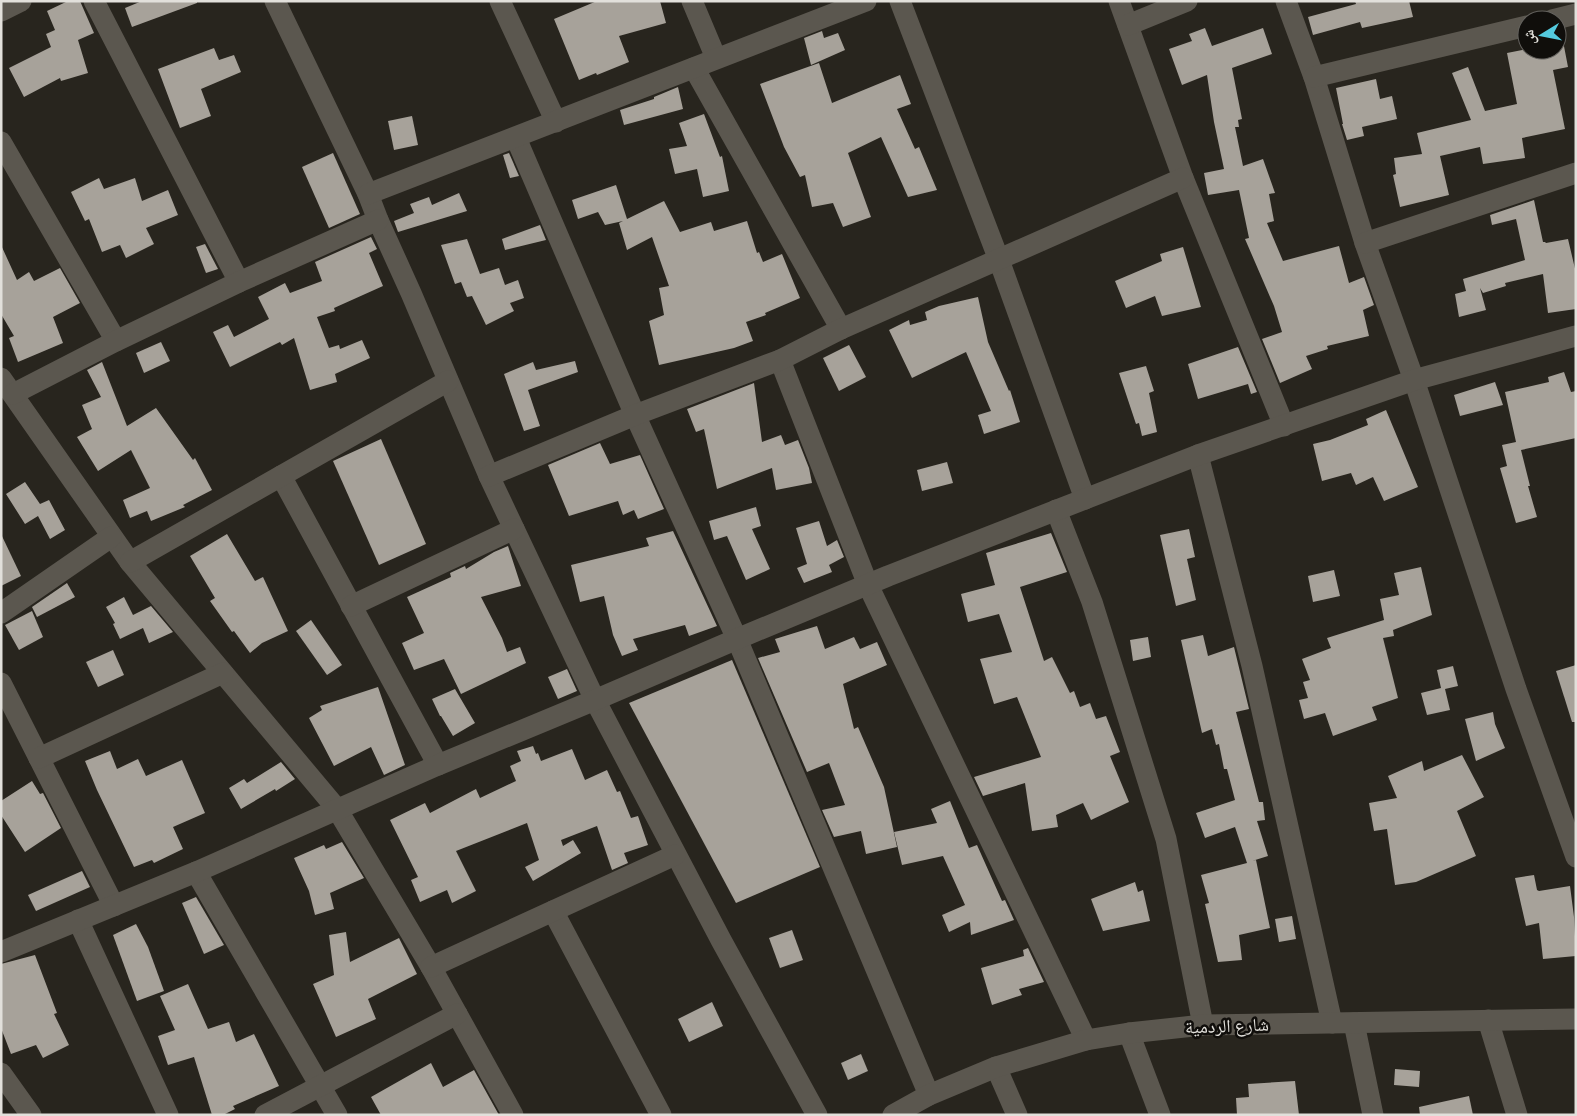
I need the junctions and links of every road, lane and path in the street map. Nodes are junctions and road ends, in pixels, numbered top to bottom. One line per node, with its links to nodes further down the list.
1 (94, 1): 24 (street)
2 (275, 1): 20 (street)
3 (500, 1): 15 (street)
4 (692, 1): 12 (street)
5 (866, 1): 12 (street)
6 (900, 1): 23 (street)
7 (1119, 1): 10 (street)
8 (1187, 1): 10 (street)
9 (1286, 1): 14 (street)
10 (1128, 25): 19 (street)
11 (1517, 28): 14 (street)
12 (716, 58): 13 (street)
13 (694, 68): 15 (street); 25 (street)
14 (1314, 77): 22 (street)
15 (556, 122): 16 (street)
16 (516, 138): 20 (street); 32 (street)
17 (1, 142): 27 (street)
18 (1576, 172): 22 (street)
19 (1183, 178): 23 (street); 33 (street)
20 (368, 194): 21 (street)
21 (378, 220): 24 (street); 30 (street)
22 (1365, 243): 29 (street)
23 (999, 260): 25 (street); 37 (street)
24 (238, 282): 27 (street)
25 (841, 329): 28 (street)
26 (1576, 336): 29 (street)
27 (116, 341): 31 (street)
28 (780, 360): 32 (street); 42 (street)
29 (1414, 380): 33 (street); 53 (street)
30 (448, 381): 35 (street); 36 (street)
31 (7, 386): 40 (street)
32 (635, 415): 36 (street); 45 (street)
33 (1284, 426): 34 (street)
34 (1198, 455): 37 (street); 63 (street)
35 (281, 476): 41 (street); 43 (street)
36 (490, 476): 39 (street)
37 (1085, 499): 38 (street)
38 (1056, 510): 42 (street); 65 (street)
39 (514, 529): 43 (street); 48 (street)
40 (111, 537): 41 (street); 44 (street)
41 (130, 562): 46 (street)
42 (868, 585): 45 (street); 67 (street)
43 (352, 606): 50 (street)
44 (1, 613)
45 (737, 638): 48 (street); 71 (street)
46 (223, 673): 49 (street); 51 (street)
47 (1, 682): 49 (street)
48 (595, 700): 50 (street); 52 (street)
49 (39, 758): 55 (street)
50 (438, 765): 51 (street)
51 (337, 809): 54 (street); 59 (street)
52 (675, 855): 56 (street); 78 (street)
53 (1576, 856)
54 (196, 872): 55 (street); 70 (street)
55 (114, 906): 57 (street)
56 (554, 911): 59 (street); 77 (street)
57 (78, 920): 58 (street); 73 (street)
58 (1, 952)
59 (431, 967): 60 (street)
60 (457, 1014): 70 (street); 76 (street)
61 (1576, 1019): 62 (street, شارع الردمية)
62 (1488, 1020): 64 (street, شارع الردمية); 83 (street)
63 (1332, 1023): 64 (street, شارع الردمية); 65 (street, شارع الردمية)
64 (1354, 1023): 82 (street)
65 (1203, 1025): 66 (street, شارع الردمية)
66 (1129, 1034): 67 (street, شارع الردمية); 81 (street)
67 (1086, 1040): 68 (street, شارع الردمية)
68 (996, 1067): 71 (street, شارع الردمية); 80 (street)
69 (1, 1073): 72 (street)
70 (321, 1085): 74 (street); 75 (street)
71 (929, 1095): 79 (street, شارع الردمية)
72 (31, 1115)
73 (168, 1115)
74 (265, 1115)
75 (337, 1115)
76 (513, 1115)
77 (660, 1115)
78 (817, 1115)
79 (893, 1115)
80 (1017, 1115)
81 (1160, 1115)
82 (1373, 1115)
83 (1517, 1115)

